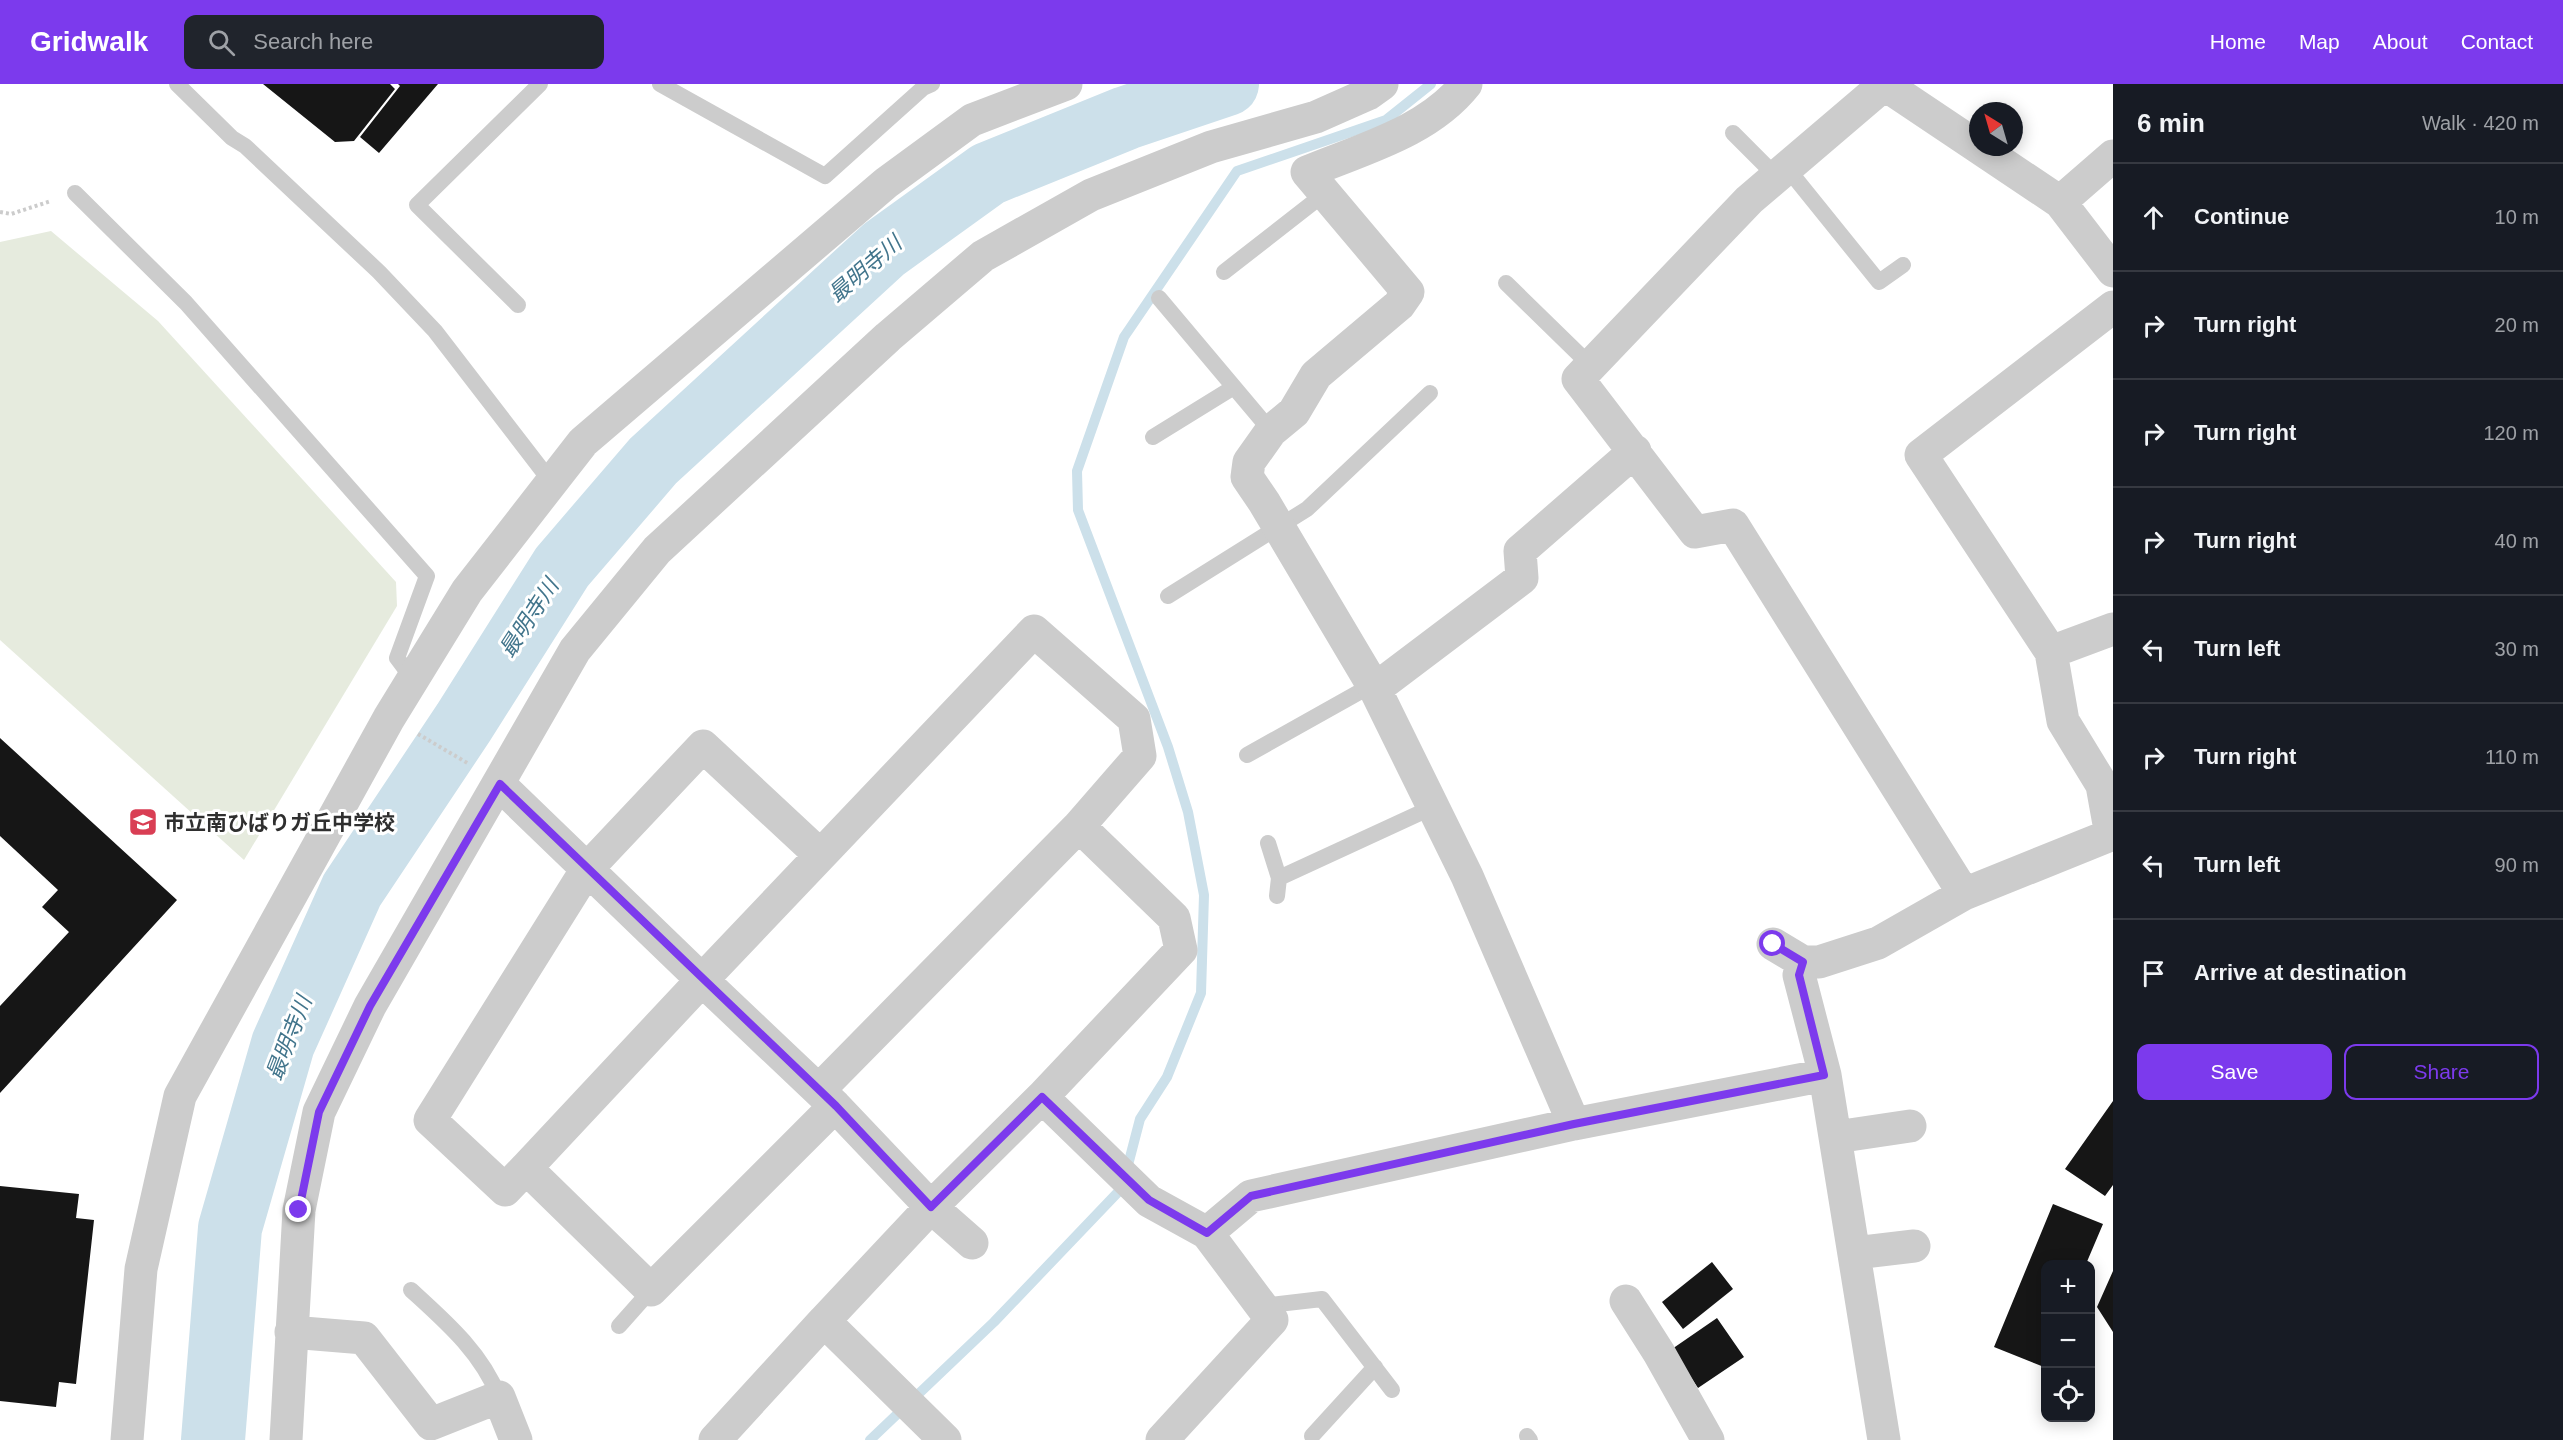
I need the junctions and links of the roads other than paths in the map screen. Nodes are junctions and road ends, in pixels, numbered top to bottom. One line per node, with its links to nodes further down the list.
1 (177, 84): 30 (lane)
2 (540, 84): 22 (lane)
3 (660, 84): 8 (lane)
4 (1066, 84): 30 (street)
5 (1382, 84): 38 (street)
6 (1466, 84): 15 (street)
7 (1885, 84): 10 (street); 13 (street)
8 (927, 85)
9 (1733, 133): 13 (lane)
10 (1969, 141)
11 (1991, 156): 16 (street)
12 (2113, 156): 16 (street)
13 (1782, 172): 17 (lane); 24 (street)
14 (75, 193): 35 (lane)
15 (1324, 194): 19 (lane); 27 (street)
16 (2060, 202): 18 (street)
17 (1903, 265)
18 (2113, 271)
19 (1224, 272)
20 (1506, 283): 24 (lane)
21 (1159, 298): 25 (lane)
22 (518, 305)
23 (2113, 307): 34 (street)
24 (1590, 365): 29 (street)
25 (1234, 387): 27 (lane); 28 (lane)
26 (1430, 393): 31 (lane)
27 (1271, 432): 31 (street)
28 (1153, 437)
29 (1635, 451): 36 (street); 46 (street)
30 (552, 483): 35 (street)
31 (1278, 528): 32 (lane); 36 (street)
32 (1168, 596)
33 (2113, 629): 34 (street)
34 (2051, 652): 41 (street)
35 (412, 678): 75 (street)
36 (1375, 689): 37 (lane); 39 (street)
37 (1247, 755)
38 (488, 776): 44 (street); 69 (street)
39 (1433, 807): 45 (lane); 54 (street)
40 (1079, 826): 43 (street); 52 (street); 53 (street)
41 (2112, 835): 46 (street)
42 (1268, 843): 45 (lane)
43 (820, 855): 44 (street); 50 (street)
44 (587, 869): 50 (street); 57 (street)
45 (1280, 878): 47 (lane)
46 (1964, 894): 49 (street)
47 (1277, 896)
48 (1773, 944): 49 (street)
49 (1803, 962): 51 (street)
50 (702, 980): 53 (street); 57 (street)
51 (1824, 1075): 54 (street); 56 (street)
52 (1042, 1097): 58 (street); 59 (street)
53 (827, 1098): 58 (street); 64 (street)
54 (1574, 1124): 59 (street)
55 (1910, 1126): 56 (street)
56 (1836, 1137): 62 (street)
57 (526, 1168): 64 (street)
58 (931, 1207): 60 (street); 67 (street)
59 (1207, 1233): 66 (street)
60 (972, 1243)
61 (1914, 1246): 62 (street)
62 (1855, 1253): 82 (street)
63 (411, 1290): 72 (lane)
64 (651, 1290): 68 (lane)
65 (1626, 1301): 81 (street)
66 (1262, 1306): 70 (lane); 80 (street)
67 (824, 1321): 78 (street); 79 (street)
68 (619, 1326)
69 (291, 1332): 73 (street); 76 (street)
70 (1375, 1367): 71 (lane); 74 (lane)
71 (1392, 1390)
72 (499, 1397): 73 (street); 77 (street)
73 (434, 1432)
74 (1312, 1436)
75 (127, 1440)
76 (286, 1440)
77 (516, 1440)
78 (715, 1440)
79 (945, 1440)
80 (1162, 1440)
81 (1708, 1440)
82 (1884, 1440)

